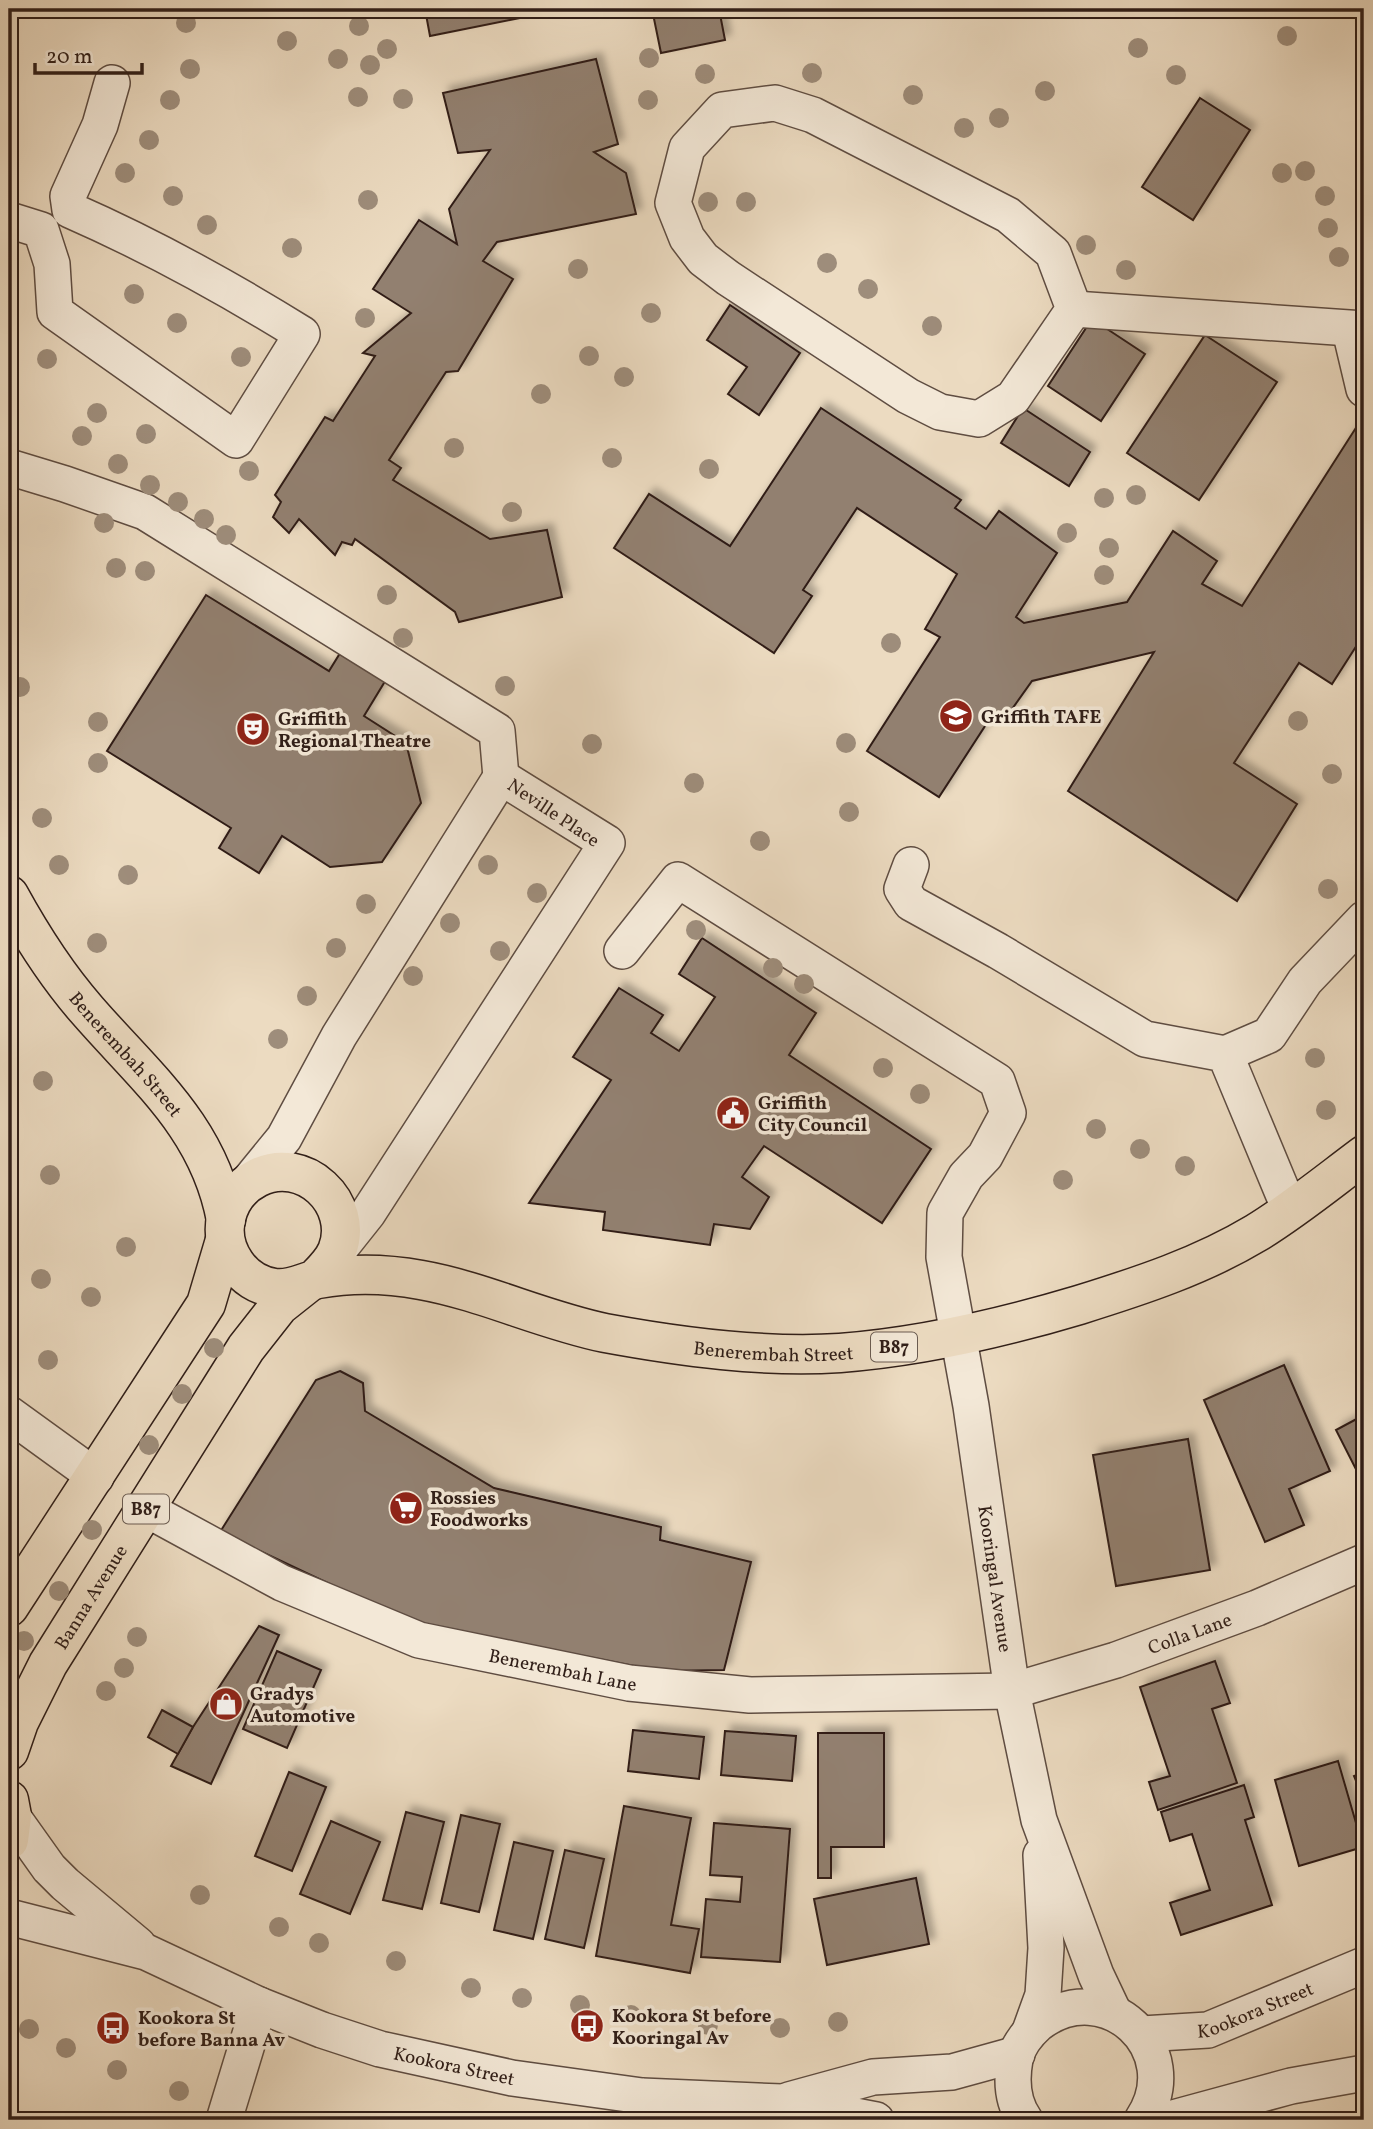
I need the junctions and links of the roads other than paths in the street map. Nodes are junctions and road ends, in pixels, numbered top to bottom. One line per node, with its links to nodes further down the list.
1 (112, 83): 2 (street)
2 (70, 210): 3 (street); 3 (street)
3 (25, 225)
4 (1074, 309): 4 (street); 5 (street)
5 (1357, 329): 6 (street)
6 (1364, 389)
7 (9, 467): 8 (street)
8 (502, 777): 15 (street, Neville Place); 18 (street, Neville Place)
9 (911, 865): 13 (street)
10 (9, 895): 17 (main road, Benerembah Street / B87)
11 (1364, 919): 13 (street)
12 (622, 951): 19 (street, Kooringal Avenue)
13 (1225, 1054): 16 (street)
14 (1364, 1155): 16 (main road, Benerembah Street / B87)
15 (244, 1187): 17 (main road, B87); 18 (main road)
16 (1290, 1210): 19 (main road, Benerembah Street / B87)
17 (225, 1230): 18 (main road, B87); 21 (main road, B87)
18 (320, 1272): 19 (main road, Benerembah Street / B87); 22 (main road, Banna Avenue / B87)
19 (959, 1336): 25 (street, Kooringal Avenue)
20 (9, 1414): 21 (street)
21 (96, 1477): 22 (main road); 24 (main road, B87)
22 (146, 1509): 25 (street, Benerembah Lane); 26 (main road, Banna Avenue / B87)
23 (1364, 1562): 25 (street, Colla Lane)
24 (9, 1607)
25 (1012, 1690): 28 (street, Kooringal Avenue)
26 (9, 1751)
27 (10, 1818): 30 (street, Kookora Street)
28 (1039, 1820): 33 (street, Kooringal Avenue); 35 (street, Kooringal Avenue)
29 (9, 1917): 30 (street, Kookora Street)
30 (146, 1952): 32 (street, Kookora Street)
31 (1364, 1965): 34 (street, Kookora Street)
32 (259, 2005): 37 (street, Kookora Street); 38 (street)
33 (1114, 2013): 34 (street); 35 (street, Kookora Street)
34 (1142, 2034): 41 (street)
35 (1023, 2042): 37 (street, Kookora Street); 40 (street, Kooringal Avenue)
36 (1364, 2073): 42 (street)
37 (782, 2102): 39 (street, Kookora Street)
38 (225, 2120)
39 (876, 2120)
40 (1026, 2120)
41 (1142, 2120)
42 (1166, 2120)

